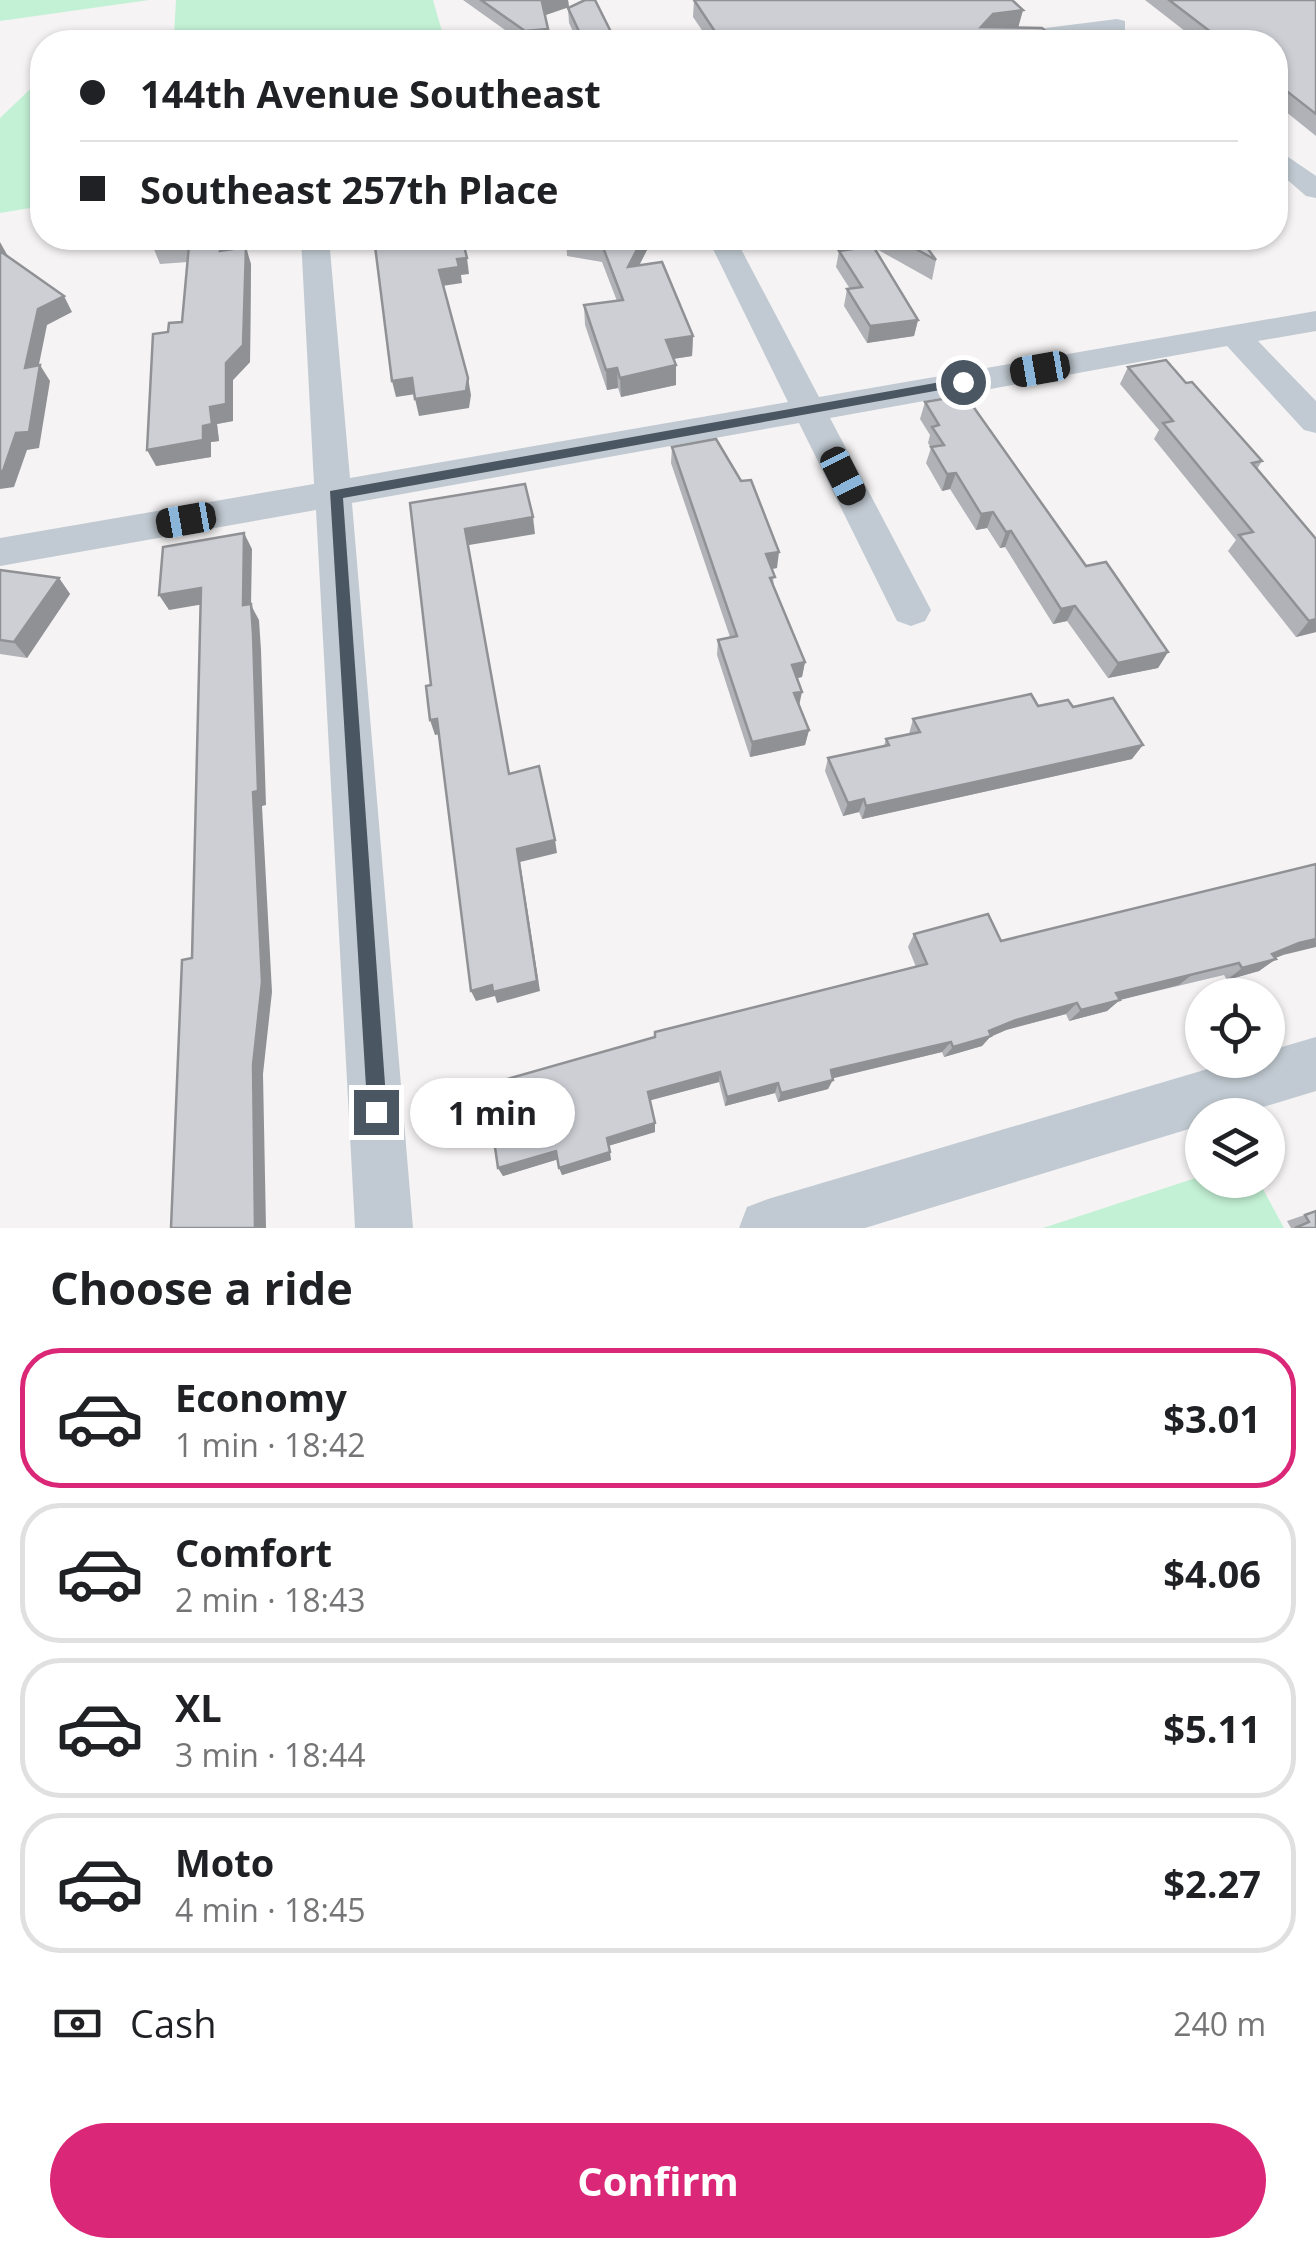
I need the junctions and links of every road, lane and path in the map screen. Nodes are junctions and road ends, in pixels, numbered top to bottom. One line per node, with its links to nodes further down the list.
1 (1097, 9): 2 (street)
2 (1117, 26): 3 (street); 4 (street)
3 (1086, 30)
4 (1122, 30)
5 (1288, 167): 6 (street)
6 (1316, 190): 7 (street)
7 (1288, 194)
8 (316, 250): 14 (street)
9 (728, 250): 12 (street)
10 (1316, 321): 11 (street)
11 (1234, 335): 12 (street); 13 (street)
12 (809, 409): 14 (street); 16 (street)
13 (1316, 422)
14 (336, 494): 15 (street); 18 (street)
15 (0, 552)
16 (911, 610)
17 (1316, 1064): 19 (street)
18 (384, 1228)
19 (768, 1228)

